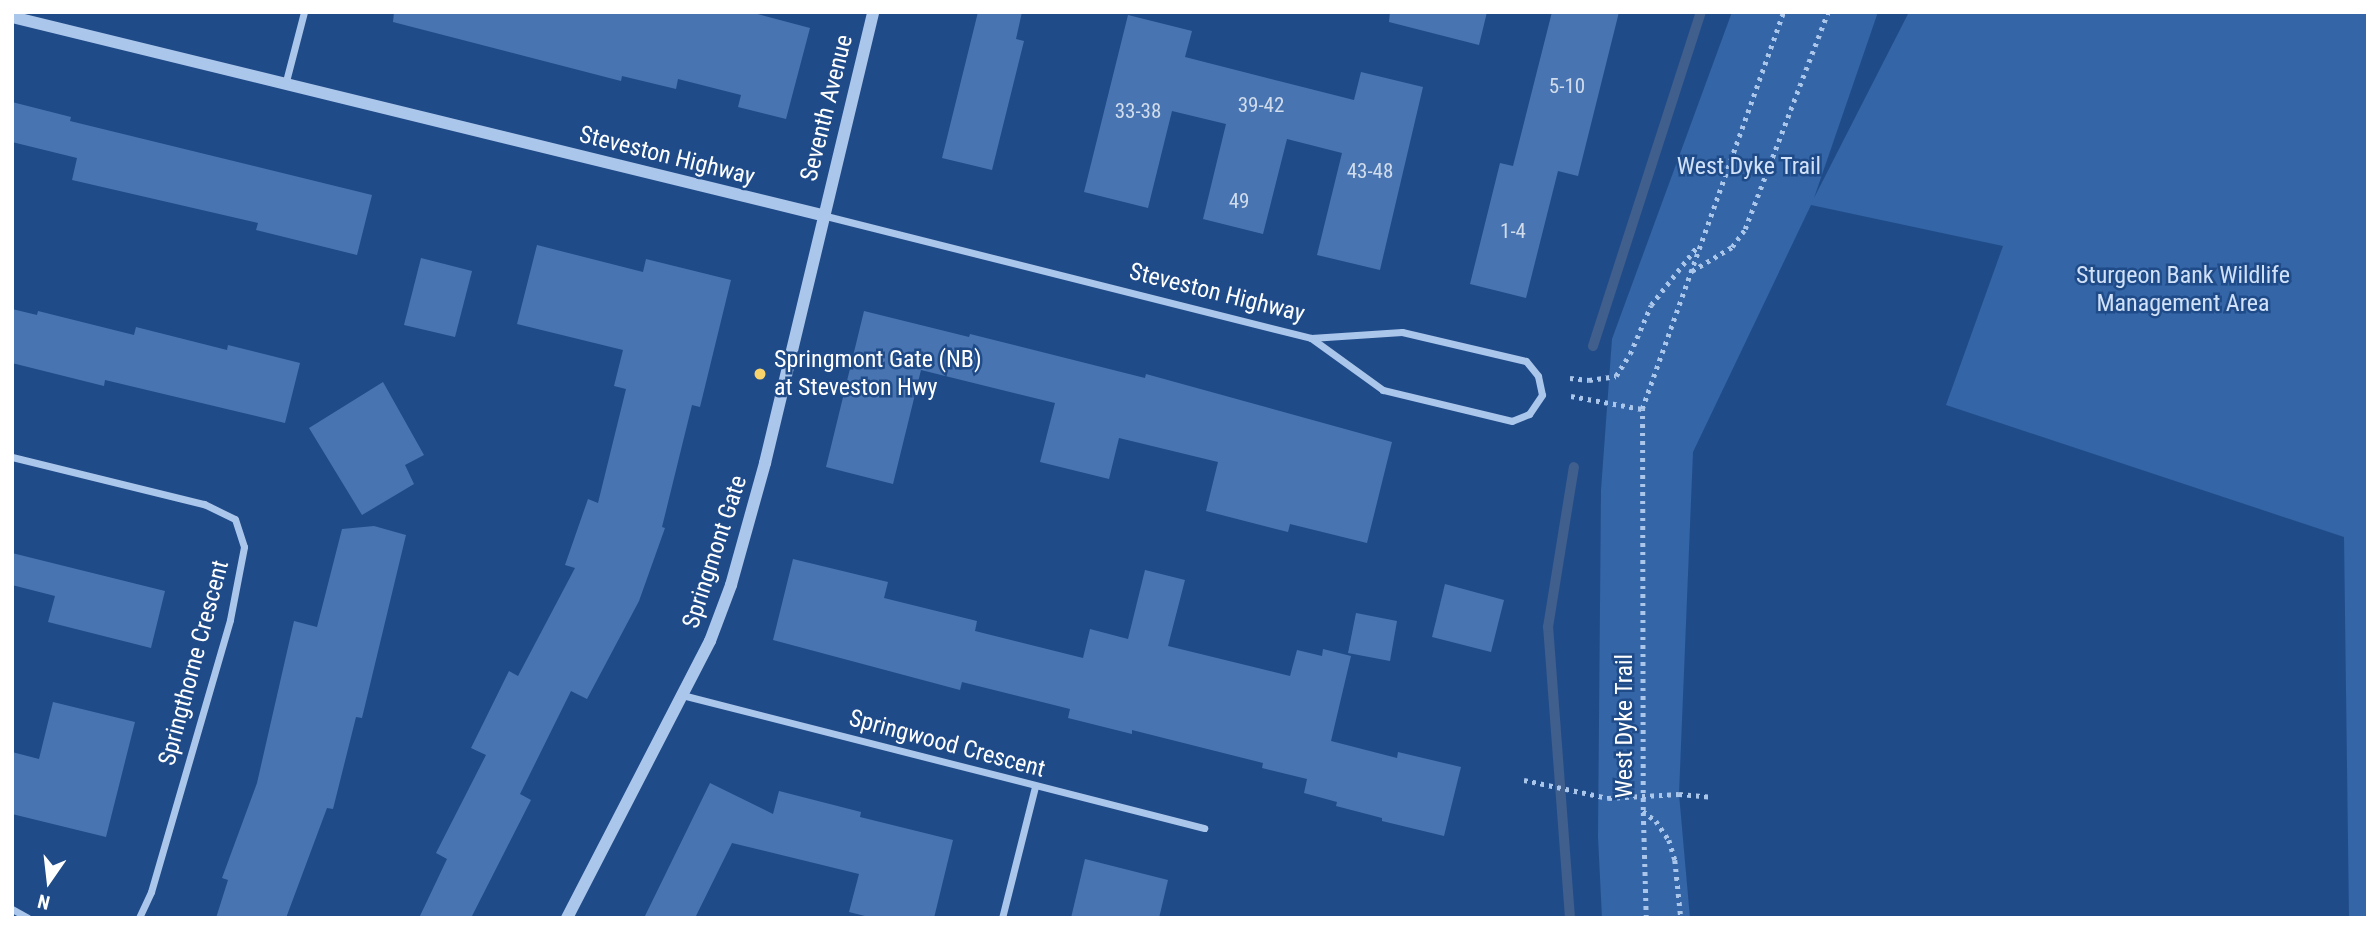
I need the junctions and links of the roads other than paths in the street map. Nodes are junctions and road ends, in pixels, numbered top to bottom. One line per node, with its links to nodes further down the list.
1 (304, 12): 4 (street)
2 (873, 12): 5 (street, Seventh Avenue)
3 (12, 17): 4 (street, Steveston Highway)
4 (285, 85): 5 (street, Steveston Highway)
5 (822, 215): 6 (street, Steveston Highway); 8 (street, Springmont Gate)
6 (1311, 338): 6 (street, Steveston Highway)
7 (12, 457): 13 (street, Springthorne Crescent)
8 (681, 695): 9 (street, Springwood Crescent); 14 (street, Springmont Gate)
9 (1035, 787): 10 (street, Springwood Crescent); 15 (street)
10 (1204, 828)
11 (12, 909): 12 (street)
12 (28, 918)
13 (139, 918)
14 (567, 918)
15 (1002, 918)

